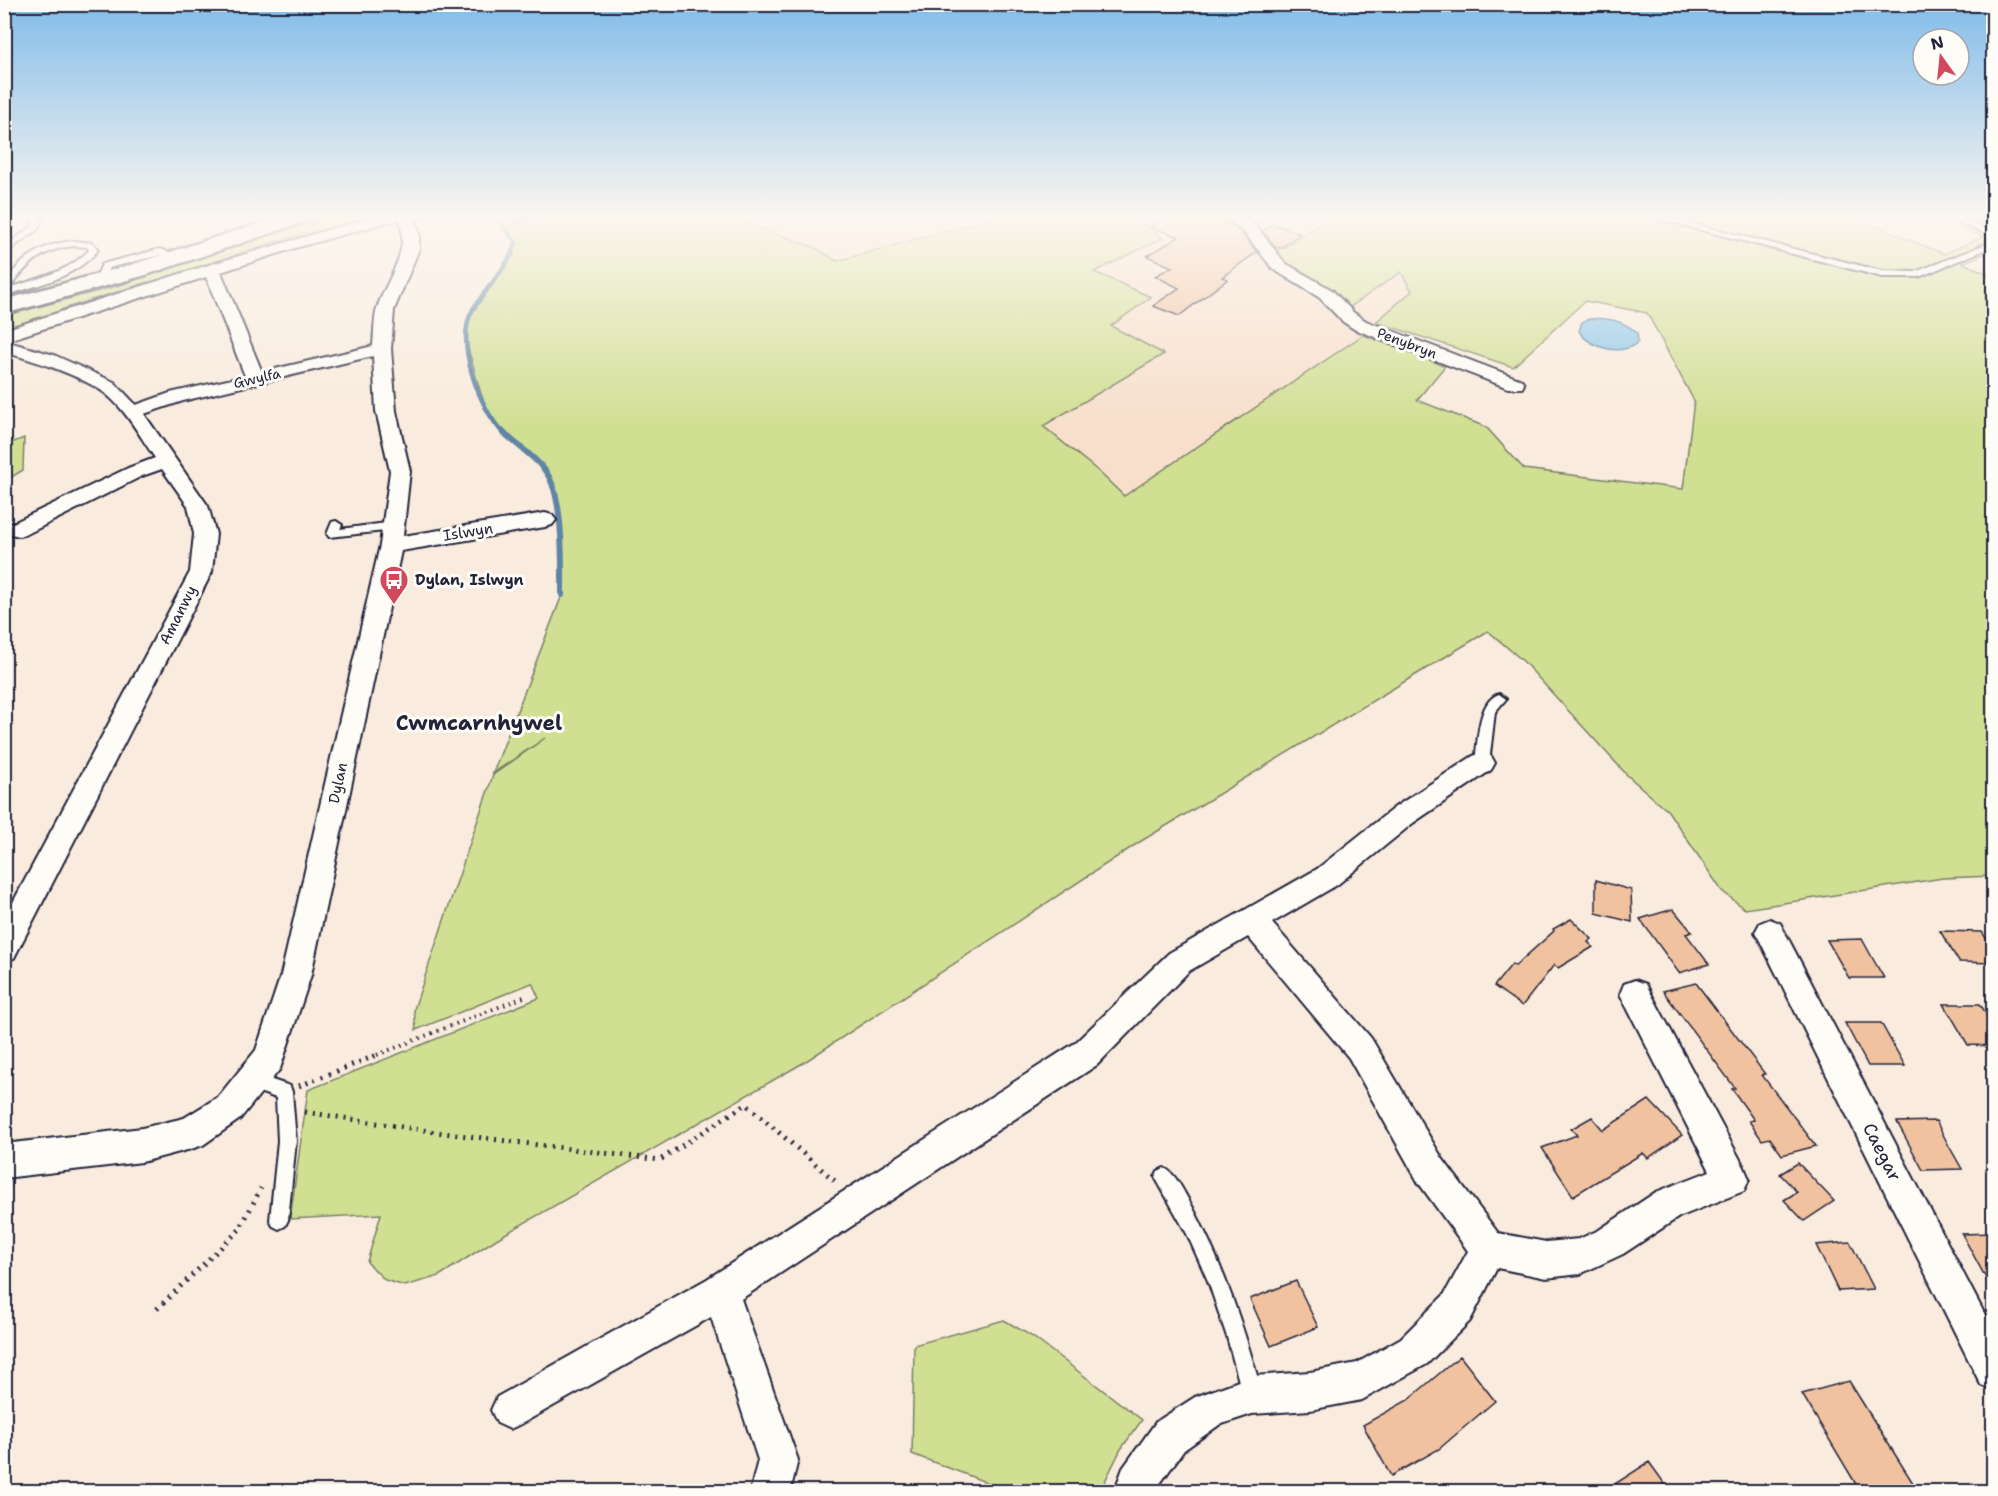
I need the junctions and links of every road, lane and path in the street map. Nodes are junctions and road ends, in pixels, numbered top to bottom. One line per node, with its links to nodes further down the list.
1 (11, 285): 8 (lane)
2 (28, 285): 8 (lane)
3 (53, 285): 8 (main road)
4 (162, 285): 9 (street)
5 (217, 285): 12 (street)
6 (396, 285): 11 (street, Dylan)
7 (1311, 285): 13 (street, Penybryn)
8 (5, 299)
9 (4, 336)
10 (4, 346): 14 (street, Amanwy)
11 (382, 349): 12 (street, Gwylfa); 19 (street, Dylan)
12 (255, 378): 14 (street, Gwylfa)
13 (1515, 384)
14 (133, 412): 15 (street, Amanwy)
15 (166, 460): 18 (street); 24 (street, Amanwy)
16 (545, 520): 19 (street, Islwyn)
17 (336, 525): 19 (lane)
18 (19, 529)
19 (393, 535): 27 (street, Dylan)
20 (1499, 699): 21 (lane)
21 (1482, 763): 22 (street)
22 (1251, 919): 32 (street); 34 (street)
23 (1770, 932): 37 (street, Caegar)
24 (4, 949)
25 (1635, 994): 34 (street)
26 (524, 996): 28 (path)
27 (251, 1081): 28 (lane); 29 (street, Dylan)
28 (285, 1100): 32 (path); 33 (lane)
29 (4, 1161)
30 (1164, 1177): 38 (lane)
31 (265, 1179): 36 (path)
32 (857, 1201): 35 (street)
33 (279, 1220)
34 (1488, 1249): 38 (street)
35 (720, 1292): 39 (street); 40 (street)
36 (157, 1309)
37 (1994, 1372)
38 (1252, 1395): 41 (street)
39 (510, 1410)
40 (770, 1491)
41 (1134, 1491)

